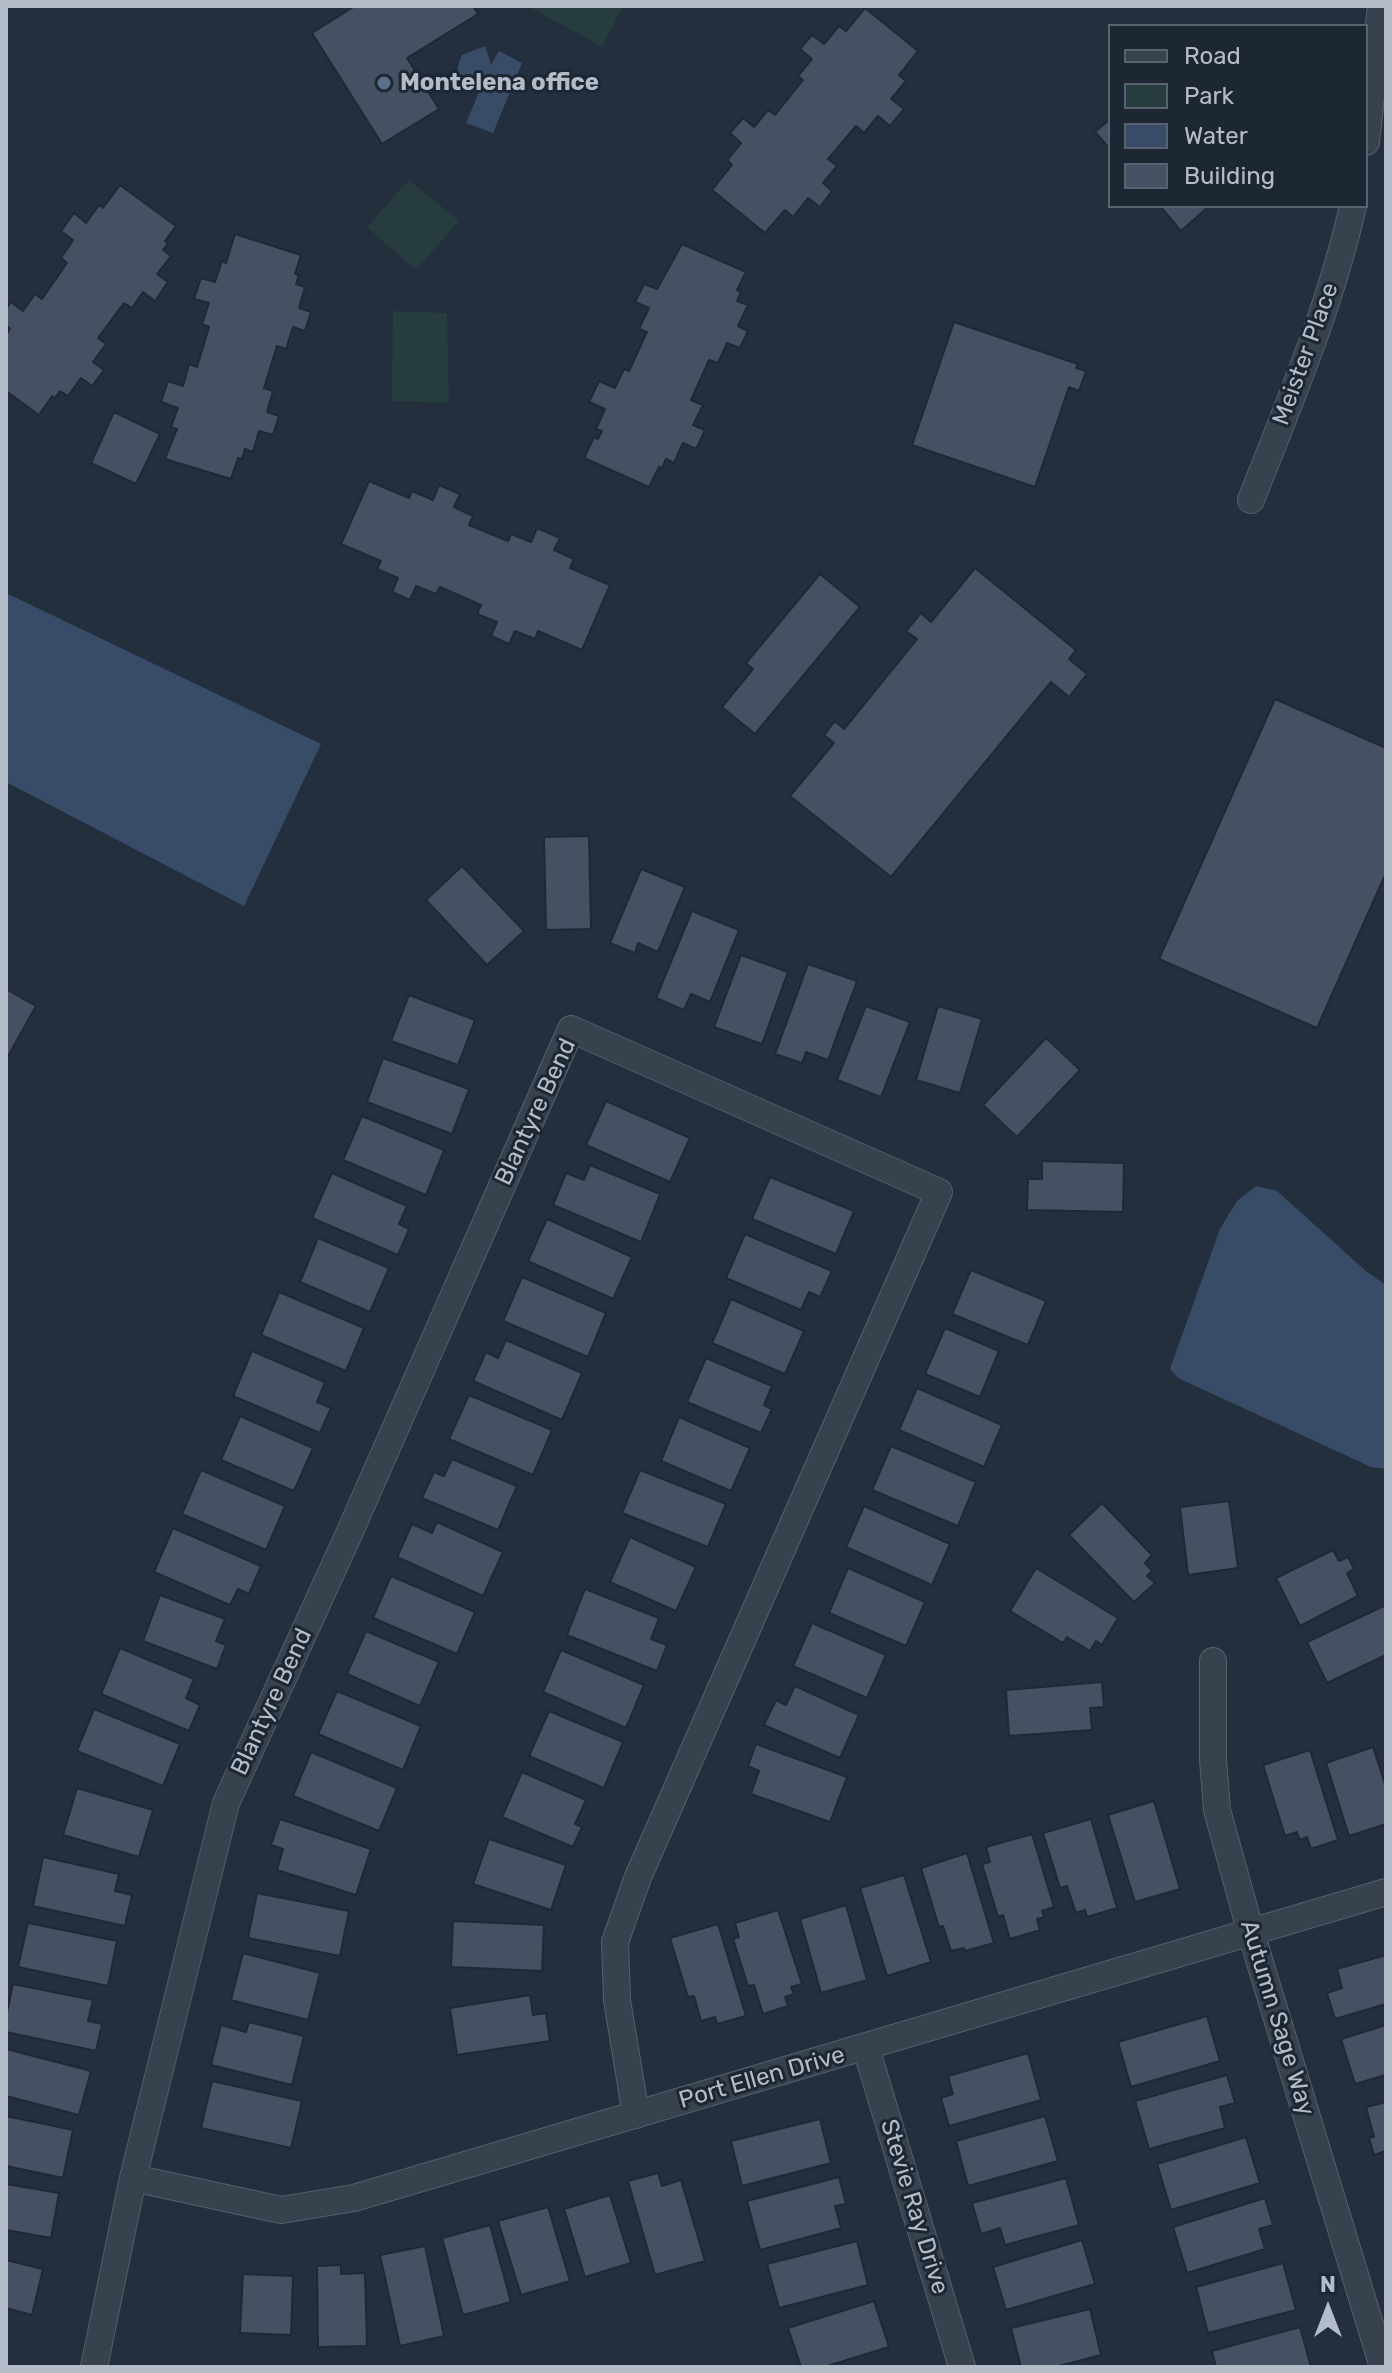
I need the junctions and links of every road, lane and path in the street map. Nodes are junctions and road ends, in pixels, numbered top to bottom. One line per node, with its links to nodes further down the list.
1 (1381, 6): 2 (street)
2 (1368, 124)
3 (1352, 208): 4 (street, Meister Place)
4 (1251, 500)
5 (1213, 1661): 7 (street, Autumn Sage Way)
6 (1386, 1892): 7 (street, Port Ellen Drive)
7 (1251, 1933): 8 (street, Port Ellen Drive); 13 (street, Autumn Sage Way)
8 (866, 2048): 9 (street, Port Ellen Drive); 12 (street, Stevie Ray Drive)
9 (636, 2115): 10 (street, Port Ellen Drive); 10 (street, Blantyre Bend)
10 (133, 2178): 11 (street, Blantyre Bend)
11 (94, 2367)
12 (962, 2367)
13 (1383, 2367)

